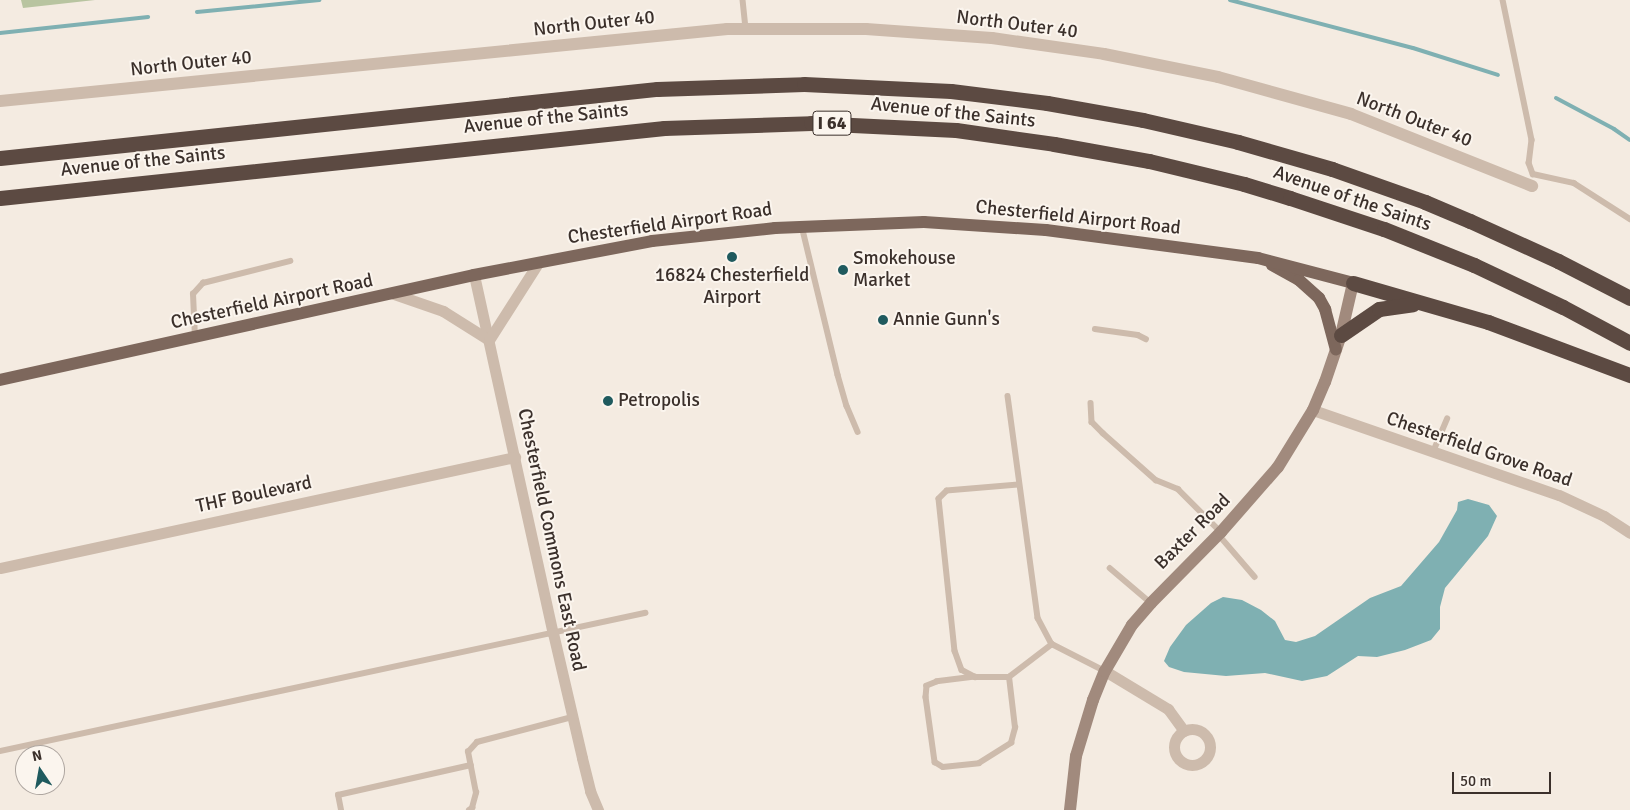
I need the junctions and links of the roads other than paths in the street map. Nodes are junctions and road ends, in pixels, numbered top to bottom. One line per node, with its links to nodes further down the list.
1 (743, 0): 3 (lane)
2 (1503, 0): 6 (lane)
3 (746, 30): 4 (street, North Outer 40); 6 (street, North Outer 40)
4 (0, 101)
5 (0, 158): 16 (highway, Avenue of the Saints / I 64)
6 (1533, 180): 8 (lane)
7 (0, 198): 23 (highway, Avenue of the Saints / I 64)
8 (1630, 219)
9 (802, 226): 10 (main road, Chesterfield Airport Road); 12 (main road, Chesterfield Airport Road); 30 (lane)
10 (1258, 258): 14 (main road, Chesterfield Airport Road); 22 (main road)
11 (290, 261): 19 (lane)
12 (538, 263): 13 (main road, Chesterfield Airport Road); 21 (street)
13 (474, 275): 15 (main road, Chesterfield Airport Road); 21 (street, Chesterfield Commons East Road)
14 (1353, 283): 17 (highway); 22 (main road, Baxter Road)
15 (394, 294): 19 (main road, Chesterfield Airport Road); 21 (street)
16 (1630, 298)
17 (1423, 303): 22 (highway); 24 (highway)
18 (1095, 329): 20 (lane)
19 (196, 338): 25 (main road, Chesterfield Airport Road)
20 (1146, 339)
21 (489, 340): 32 (street, Chesterfield Commons East Road)
22 (1339, 343): 28 (main road, Baxter Road)
23 (1630, 343)
24 (1630, 375)
25 (0, 380)
26 (1008, 396): 33 (lane)
27 (1091, 403): 35 (lane)
28 (1313, 410): 31 (street, Chesterfield Grove Road); 35 (main road, Baxter Road)
29 (1447, 419): 31 (lane)
30 (858, 432)
31 (1433, 452): 34 (street, Chesterfield Grove Road)
32 (515, 457): 36 (street, THF Boulevard); 41 (street, Chesterfield Commons East Road)
33 (1019, 485): 42 (lane); 44 (lane)
34 (1630, 532)
35 (1220, 533): 38 (lane); 39 (main road, Baxter Road)
36 (0, 568)
37 (1110, 568): 39 (lane)
38 (1256, 578)
39 (1150, 603): 43 (main road, Baxter Road)
40 (644, 614): 41 (lane)
41 (552, 633): 46 (street, Chesterfield Commons East Road); 48 (lane)
42 (1052, 644): 43 (lane); 45 (lane)
43 (1105, 671): 47 (street); 53 (main road, Baxter Road)
44 (975, 677): 45 (lane); 45 (lane)
45 (1009, 677)
46 (572, 717): 49 (lane); 52 (street, Chesterfield Commons East Road)
47 (1184, 731)
48 (0, 751)
49 (471, 765): 50 (lane); 51 (lane)
50 (341, 810)
51 (469, 810)
52 (598, 810)
53 (1070, 810)

